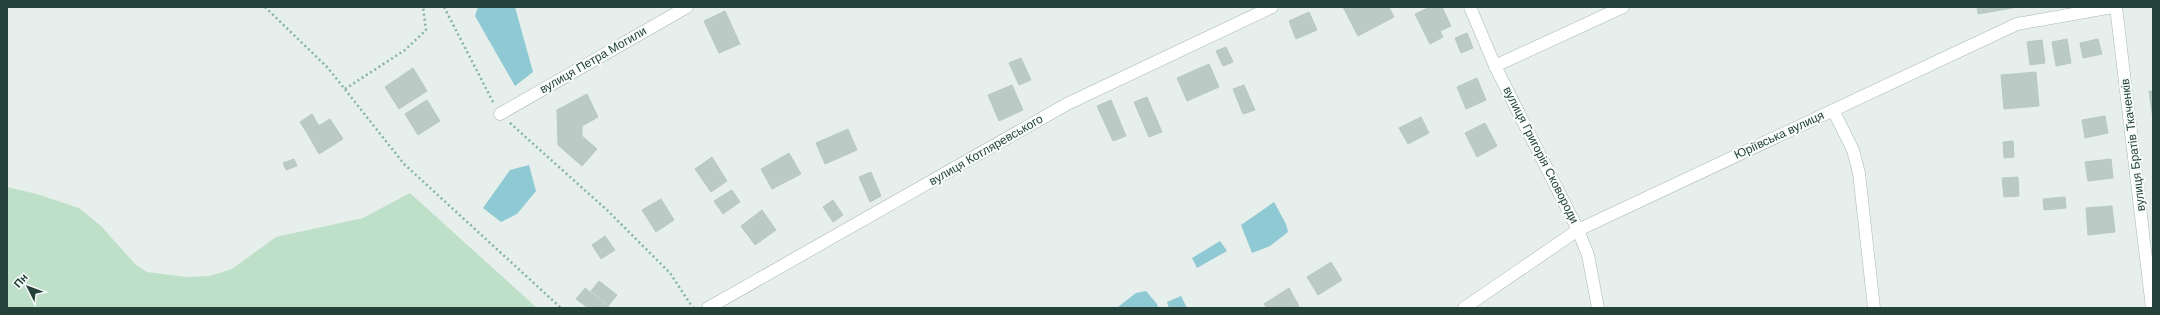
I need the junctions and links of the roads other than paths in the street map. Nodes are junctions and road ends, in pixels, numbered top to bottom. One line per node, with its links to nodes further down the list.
1 (686, 7): 9 (street, вулиця Петра Могили)
2 (1272, 7): 11 (street, вулиця Котляревського)
3 (1470, 7): 7 (street, вулиця Григорія Сковороди)
4 (1623, 7): 7 (street)
5 (2113, 7): 8 (street, Юріївська вулиця)
6 (2116, 7): 15 (street, вулиця Братів Ткаченків)
7 (1496, 66): 10 (street, вулиця Григорія Сковороди)
8 (1833, 110): 10 (street, Юріївська вулиця); 14 (street)
9 (500, 114)
10 (1578, 230): 12 (street, Юріївська вулиця); 13 (street, вулиця Григорія Сковороди)
11 (708, 308)
12 (1464, 308)
13 (1598, 308)
14 (1874, 308)
15 (2152, 308)

